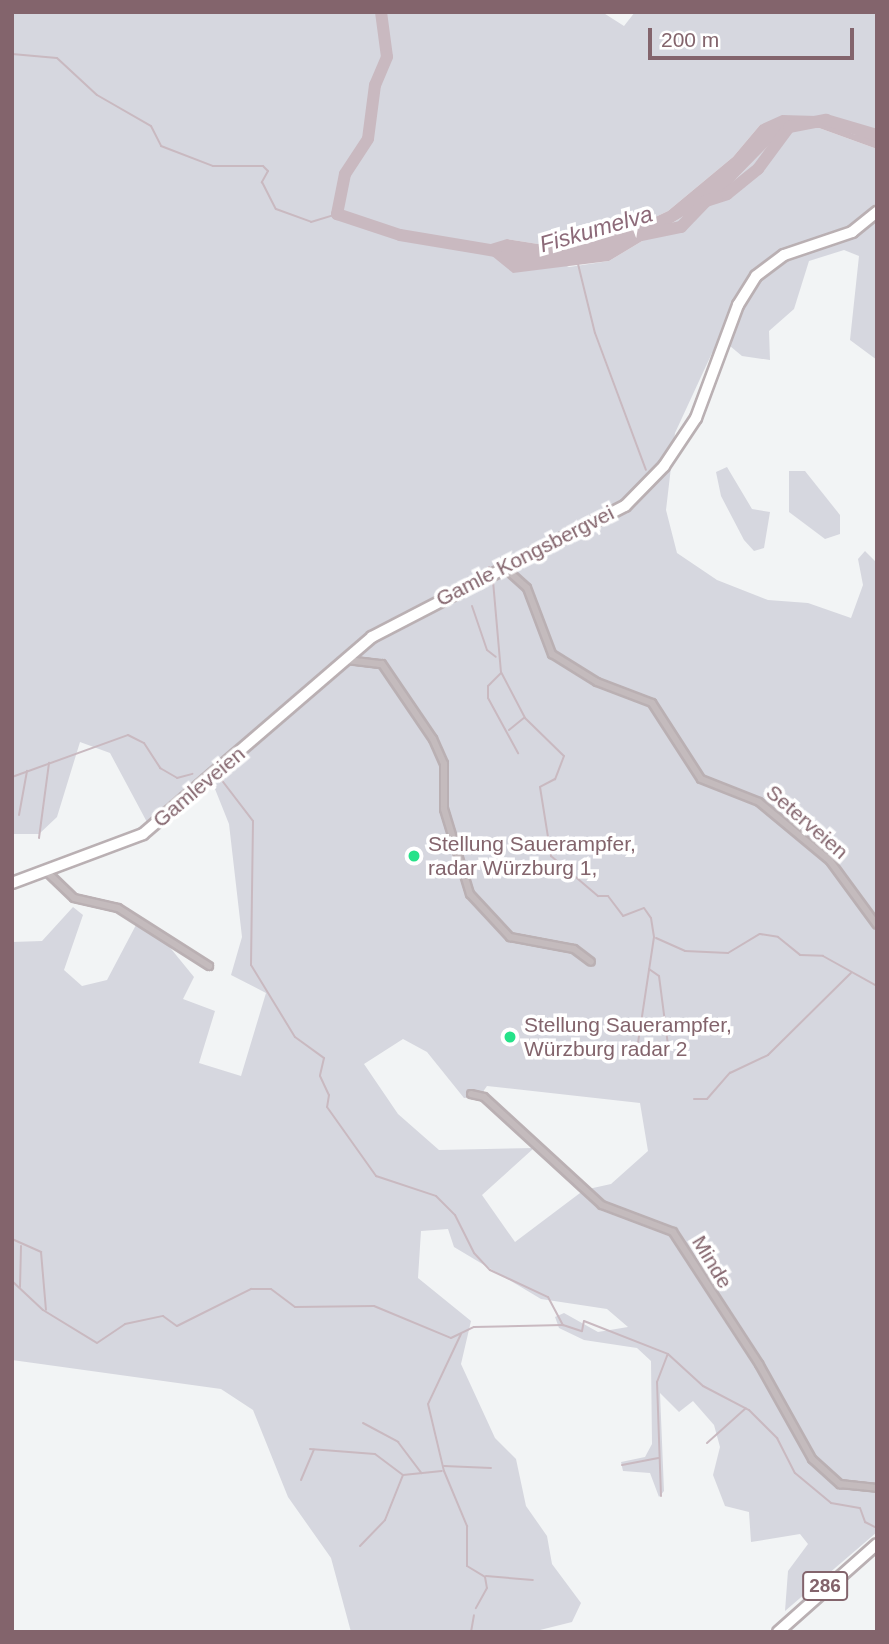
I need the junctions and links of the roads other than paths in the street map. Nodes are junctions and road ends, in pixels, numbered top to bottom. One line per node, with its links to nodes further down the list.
1 (877, 212): 2 (main road, Gamle Kongsbergvei)
2 (506, 569): 3 (main road, Gamle Kongsbergvei); 7 (street, Seterveien)
3 (347, 660): 4 (main road, Gamle Kongsbergvei); 8 (street)
4 (334, 671): 5 (main road, Gamleveien)
5 (47, 872): 6 (main road, Gamleveien); 9 (street)
6 (12, 883)
7 (877, 925)
8 (591, 962)
9 (209, 966)
10 (471, 1094): 11 (street, Minde)
11 (877, 1488)
12 (877, 1544): 13 (main road, 286)
13 (778, 1632)

